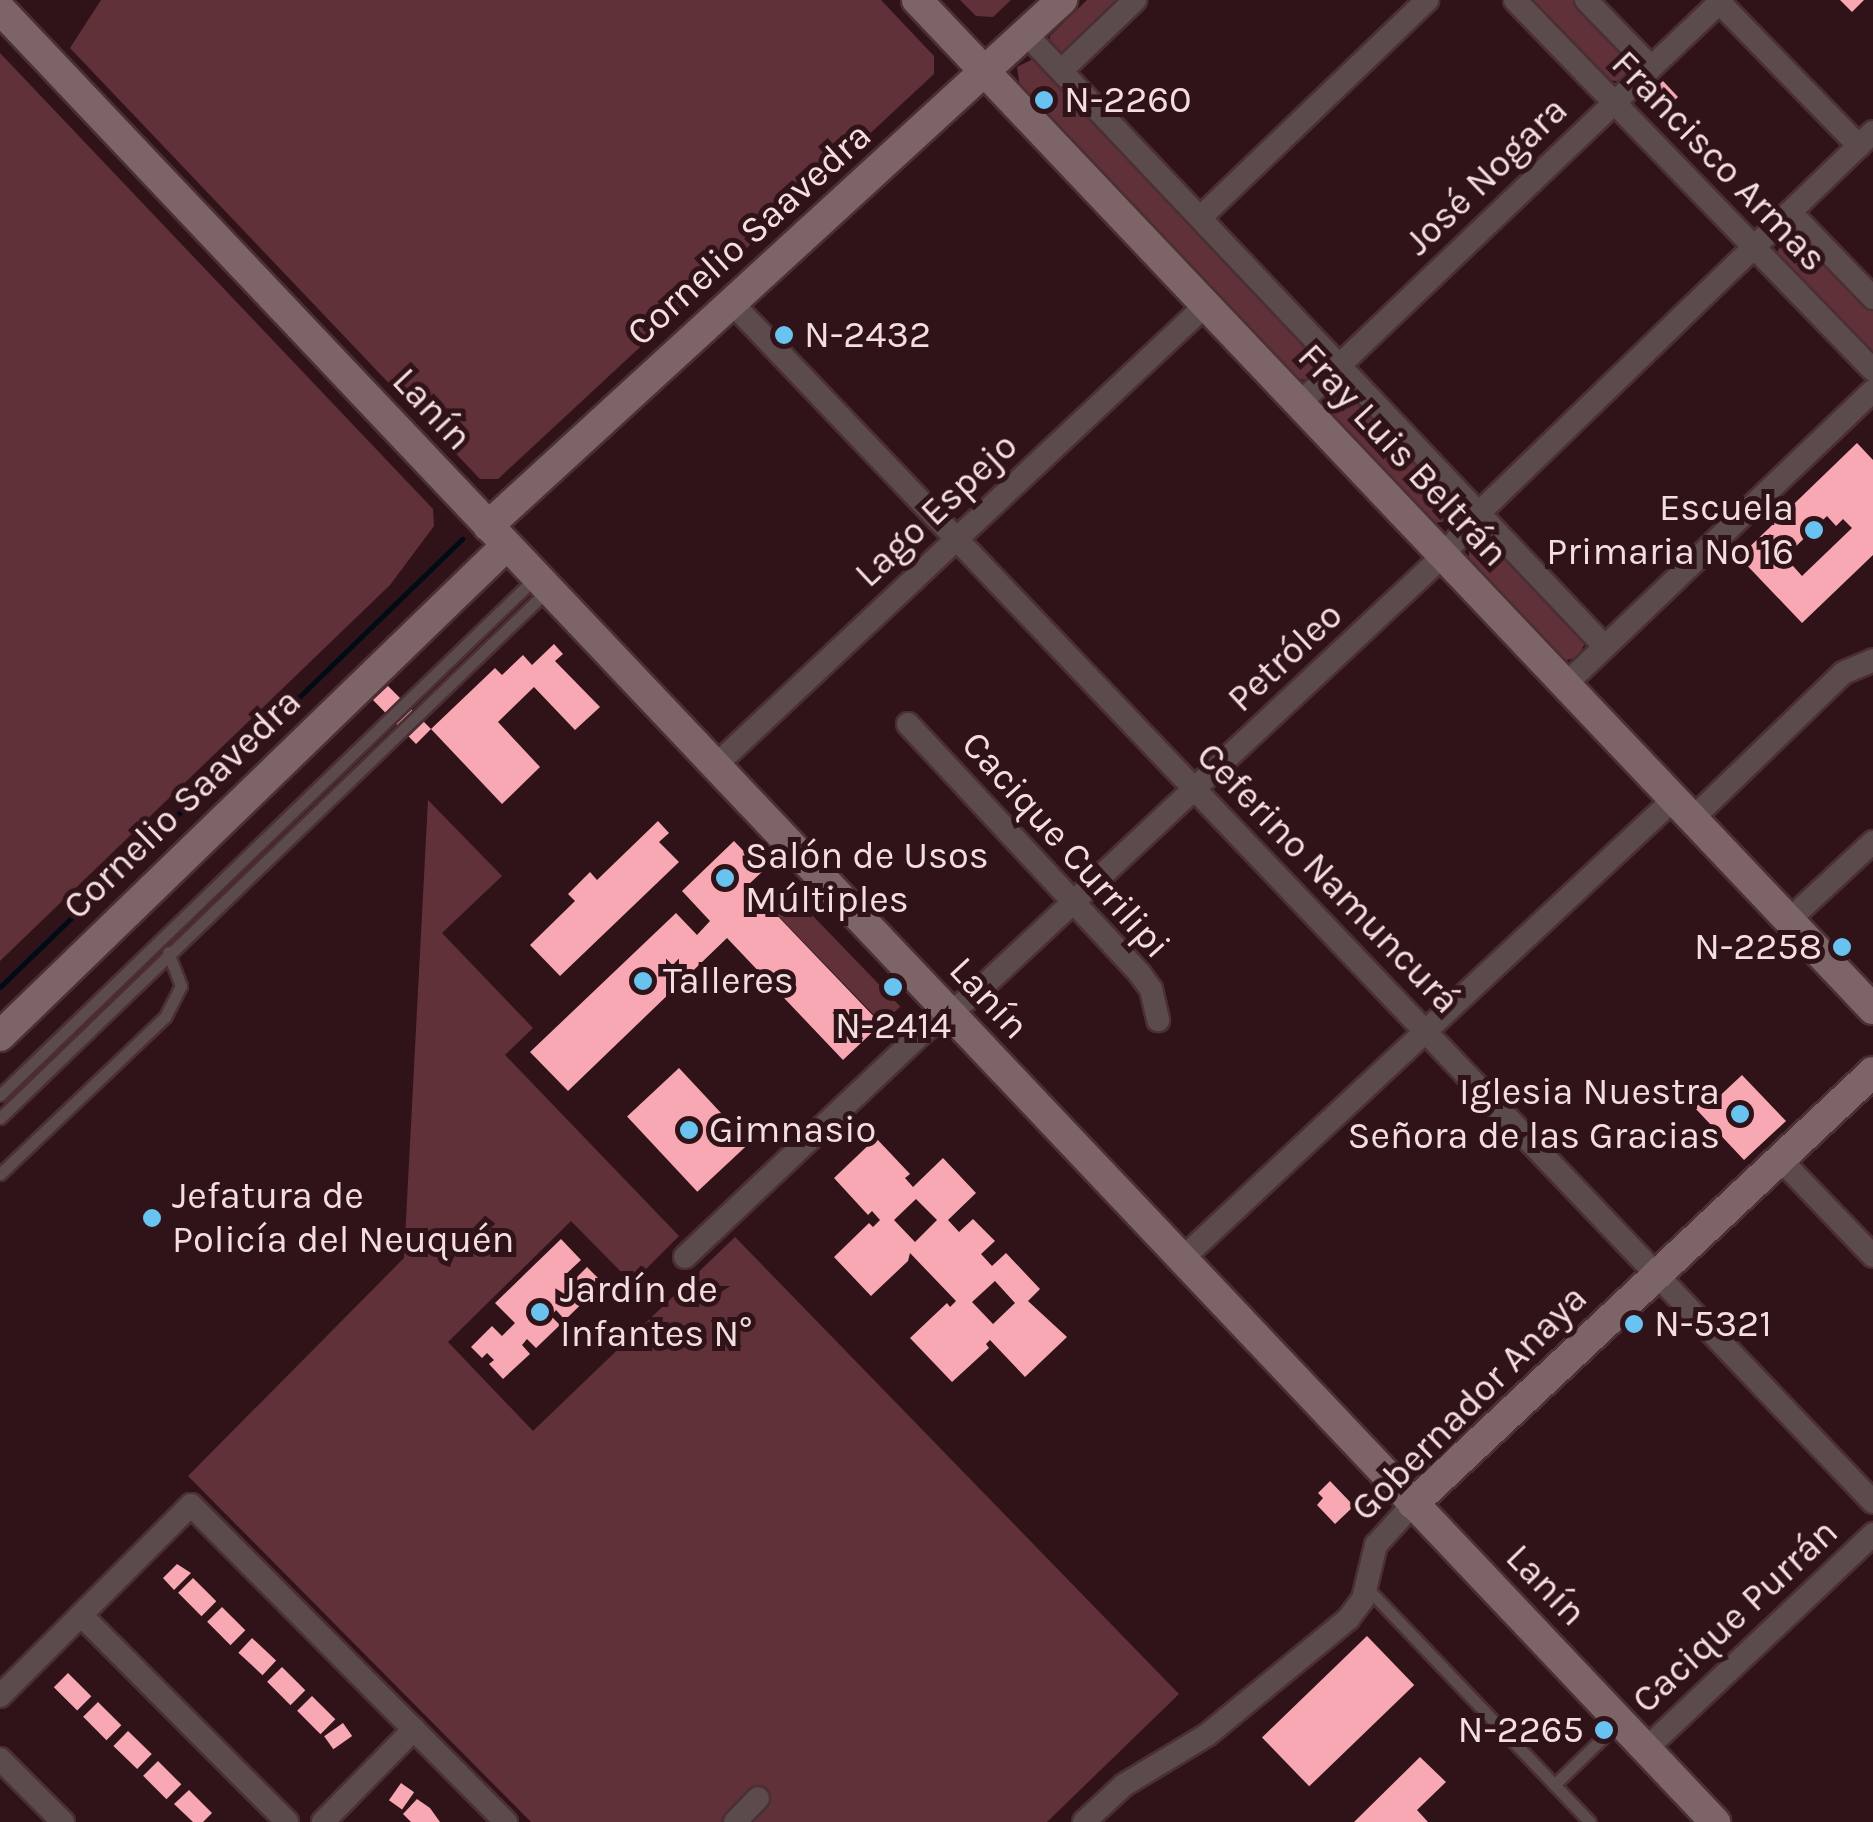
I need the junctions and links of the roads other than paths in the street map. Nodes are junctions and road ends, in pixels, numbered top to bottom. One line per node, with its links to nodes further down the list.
1 (916, 0): 12 (main road, Fray Luis Beltrán)
2 (1062, 0): 9 (main road, Cornelio Saavedra)
3 (1135, 0): 11 (street)
4 (1427, 0): 16 (street)
5 (1515, 0): 13 (street, Francisco Armas)
6 (1586, 0): 10 (street, Francisco Armas)
7 (1720, 1): 10 (street, José Nogara); 14 (street)
8 (0, 9): 26 (main road, Lanín)
9 (1026, 34): 11 (street, Fray Luis Beltrán); 12 (main road, Cornelio Saavedra)
10 (1651, 67): 13 (street, José Nogara)
11 (1062, 71): 16 (street, Fray Luis Beltrán)
12 (986, 73): 19 (main road, Cornelio Saavedra); 20 (main road, Fray Luis Beltrán)
13 (1614, 103): 17 (street, Francisco Armas); 21 (street, José Nogara)
14 (1866, 139): 15 (street, Petróleo)
15 (1790, 212): 17 (street, Petróleo); 18 (street, Francisco Armas)
16 (1200, 218): 21 (street, Fray Luis Beltrán)
17 (1754, 247): 22 (street, Francisco Armas); 25 (street, Petróleo)
18 (1873, 298)
19 (732, 303): 26 (main road, Cornelio Saavedra); 27 (street, Ceferino Namuncurá)
20 (1206, 305): 23 (main road, Fray Luis Beltrán); 27 (street, Lago Espejo)
21 (1340, 365): 23 (street, José Nogara); 25 (street, Fray Luis Beltrán)
22 (1873, 370)
23 (1299, 404): 28 (main road, Fray Luis Beltrán)
24 (1868, 406): 30 (street)
25 (1479, 513): 28 (street, Petróleo); 30 (street, Fray Luis Beltrán)
26 (497, 536): 29 (main road, Lanín); 46 (main road, Cornelio Saavedra)
27 (957, 539): 34 (street, Lago Espejo); 35 (street, Ceferino Namuncurá)
28 (1444, 556): 32 (main road, Fray Luis Beltrán); 35 (street, Petróleo)
29 (542, 584): 34 (main road, Lanín); 40 (lane); 41 (lane)
30 (1605, 646): 32 (street)
31 (1873, 660): 36 (street)
32 (1565, 684): 36 (main road, Fray Luis Beltrán)
33 (908, 724): 38 (street, Cacique Currilipi)
34 (715, 766): 43 (main road, Lanín)
35 (1195, 789): 38 (street, Petróleo); 45 (street, Ceferino Namuncurá)
36 (1683, 809): 39 (main road, Fray Luis Beltrán); 45 (street)
37 (1873, 842): 39 (street)
38 (1074, 902): 43 (street, Petróleo); 44 (street, Cacique Currilipi)
39 (1789, 920): 42 (main road, Fray Luis Beltrán)
40 (158, 942): 41 (lane); 48 (lane)
41 (170, 954): 49 (lane); 51 (lane)
42 (1873, 1009)
43 (948, 1013): 53 (street, Petróleo); 54 (main road, Lanín)
44 (1158, 1020)
45 (1426, 1032): 54 (street); 55 (street, Ceferino Namuncurá)
46 (0, 1036)
47 (1873, 1072): 50 (main road, Gobernador Anaya)
48 (0, 1094)
49 (0, 1118)
50 (1780, 1159): 52 (street); 55 (main road, Gobernador Anaya)
51 (0, 1174)
52 (1873, 1256)
53 (686, 1257)
54 (1182, 1260): 57 (main road, Lanín)
55 (1657, 1275): 56 (street, Ceferino Namuncurá); 57 (main road, Gobernador Anaya)
56 (1873, 1502)
57 (1413, 1504): 59 (street, Gobernador Anaya); 62 (main road, Lanín)
58 (1873, 1534): 64 (street, Cacique Purrán)
59 (1366, 1588): 66 (lane); 73 (street, Gobernador Anaya)
60 (81, 1615): 61 (street); 63 (street); 69 (street)
61 (0, 1696)
62 (1620, 1721): 64 (main road, Lanín); 66 (lane)
63 (414, 1729): 70 (street); 71 (street)
64 (1646, 1749): 75 (main road, Lanín)
65 (0, 1759): 68 (street)
66 (1554, 1784): 74 (lane)
67 (758, 1798): 72 (street)
68 (63, 1822)
69 (287, 1822)
70 (322, 1822)
71 (506, 1822)
72 (735, 1822)
73 (1084, 1822)
74 (1590, 1822)
75 (1715, 1822)

